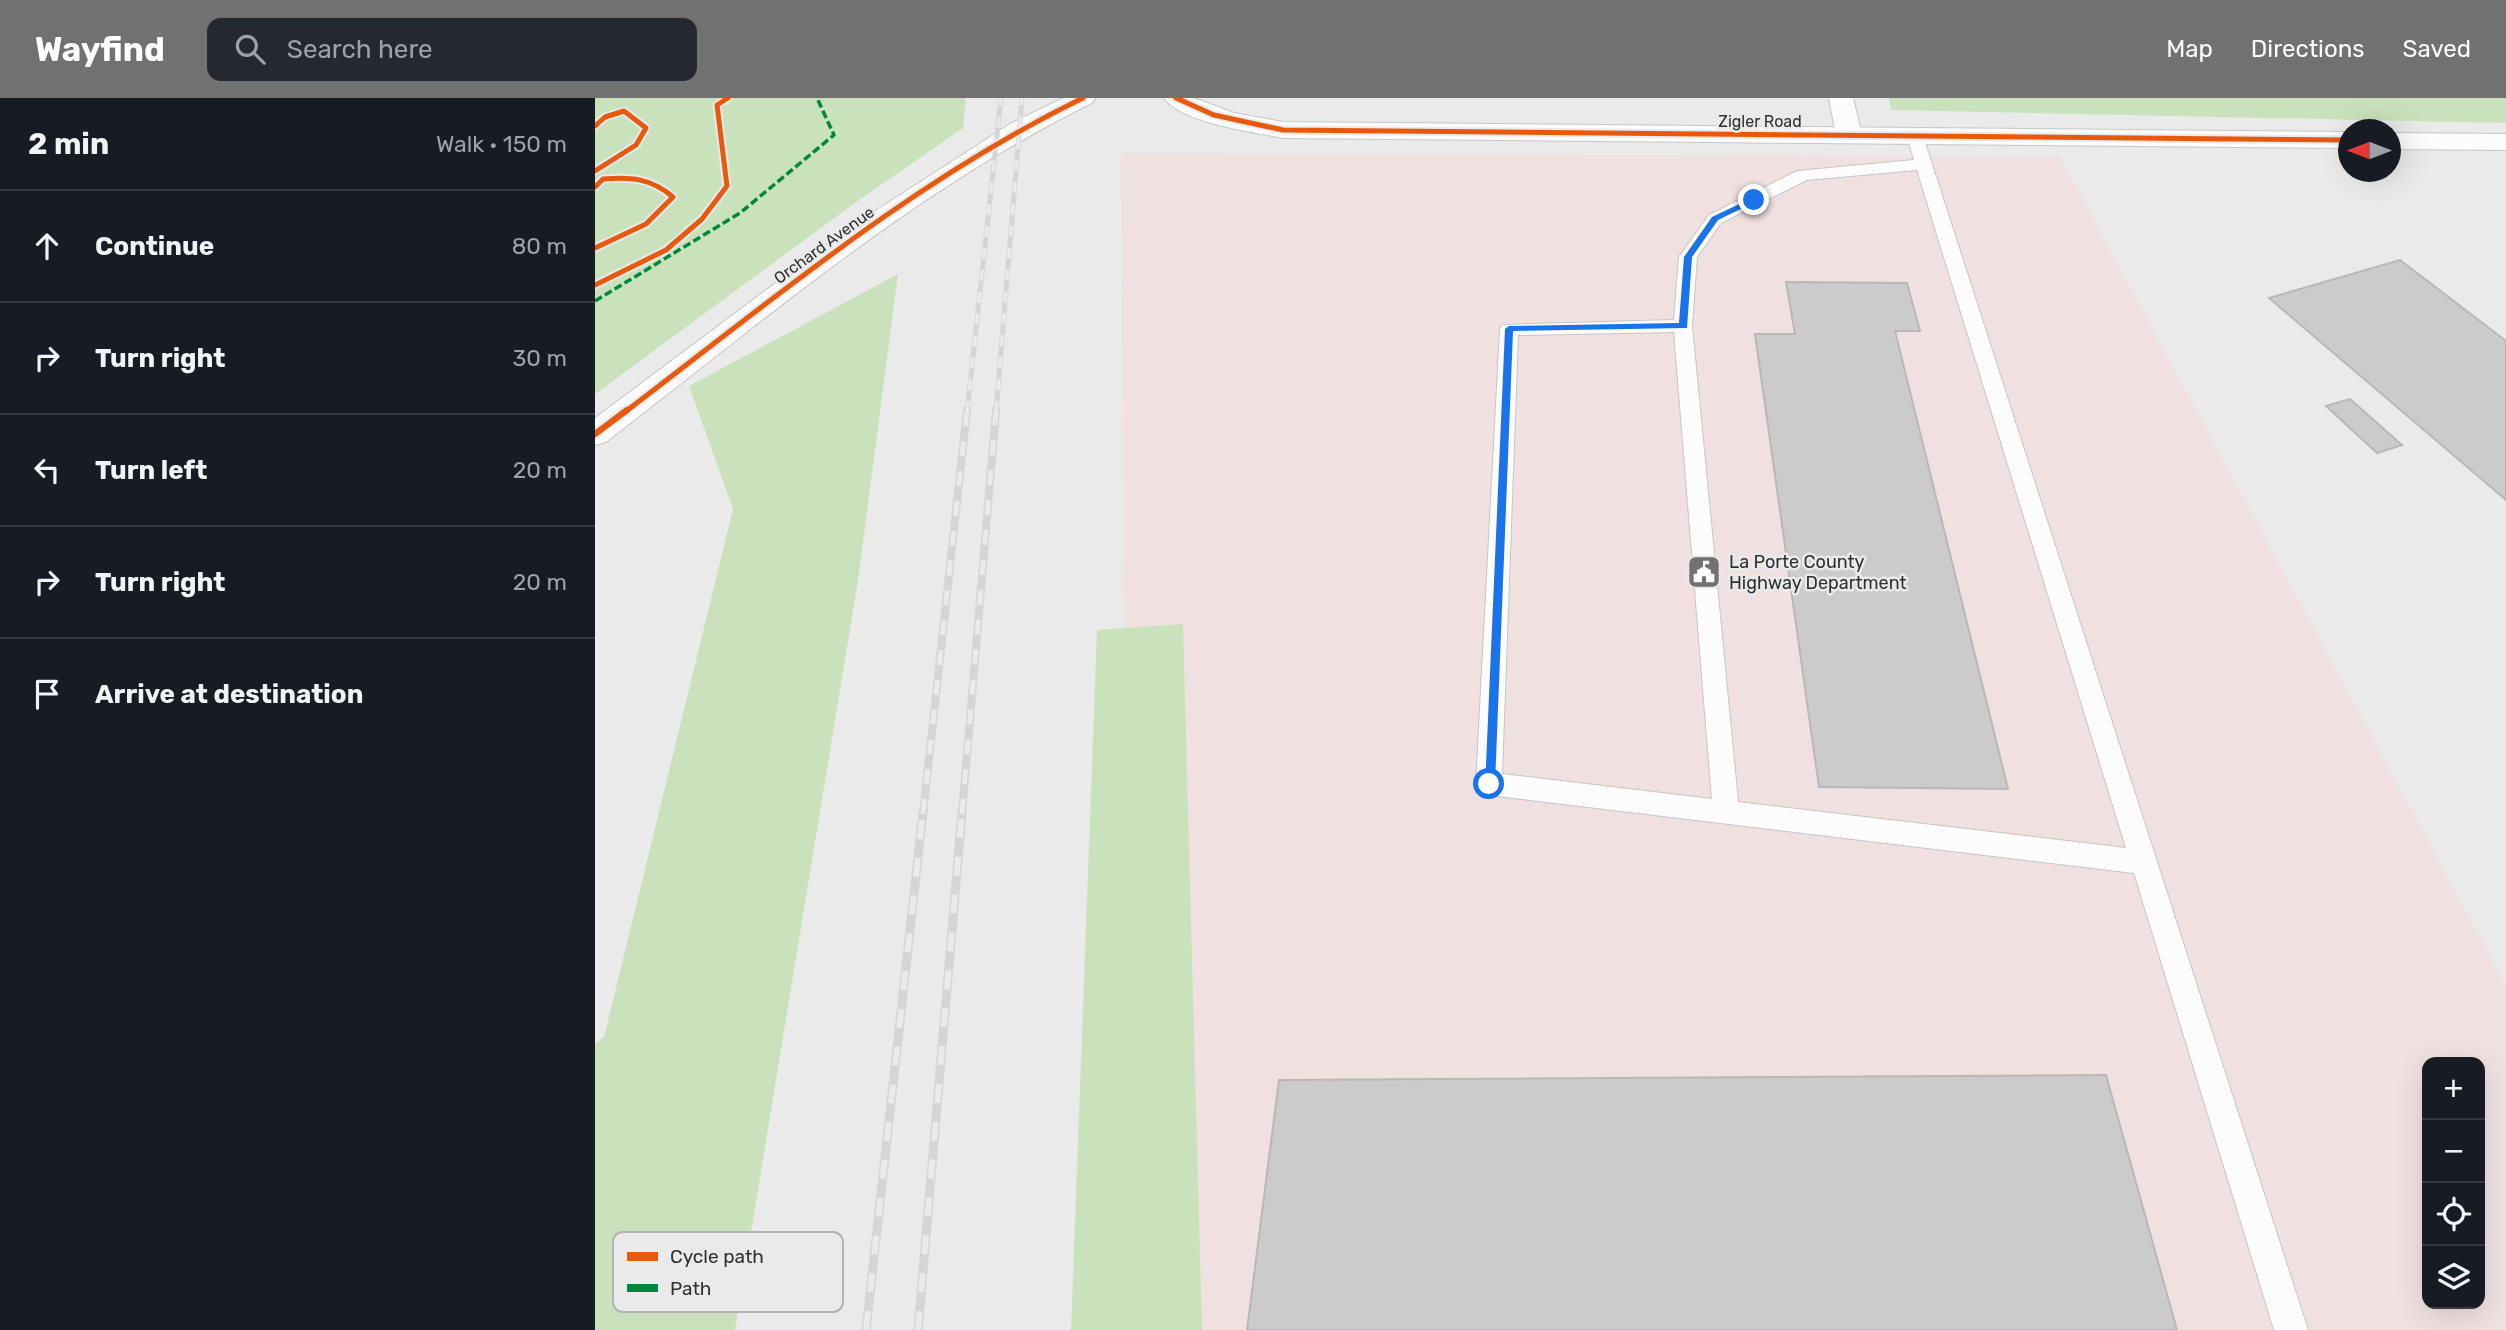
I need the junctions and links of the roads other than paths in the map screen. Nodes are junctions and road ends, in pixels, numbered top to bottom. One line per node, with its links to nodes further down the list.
1 (1083, 98): 11 (street, Orchard Avenue)
2 (1177, 98): 4 (street, Zigler Road)
3 (1840, 98): 4 (street)
4 (1849, 135): 5 (street, Zigler Road)
5 (1915, 136): 6 (street, Zigler Road); 9 (lane)
6 (2338, 141)
7 (2401, 141): 8 (street)
8 (2506, 142)
9 (1923, 163): 10 (lane); 13 (lane)
10 (1683, 326): 12 (lane); 12 (lane)
11 (595, 434)
12 (1726, 812): 13 (lane)
13 (2144, 862): 14 (lane)
14 (2291, 1330)

